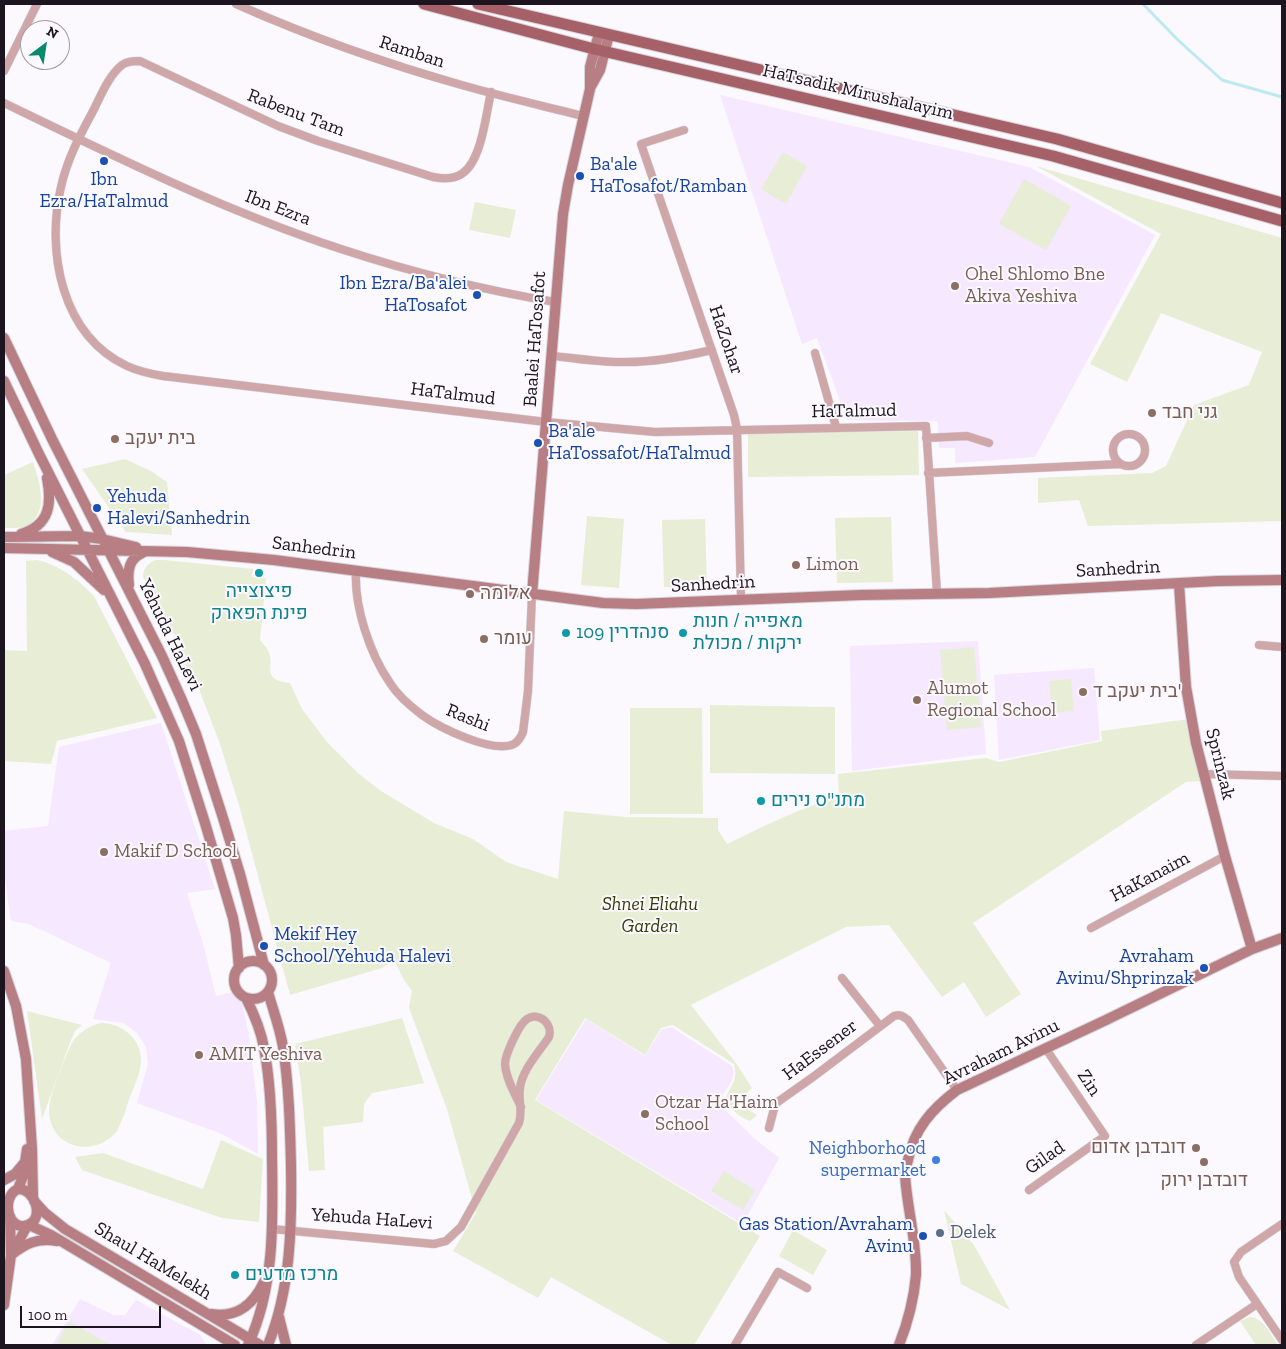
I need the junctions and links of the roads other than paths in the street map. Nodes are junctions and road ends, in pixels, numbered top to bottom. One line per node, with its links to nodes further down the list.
1 (38, 4): 7 (street)
2 (236, 4): 8 (street, Ramban)
3 (424, 4): 6 (main road, HaTsadik Mirushalayim)
4 (478, 4): 5 (main road, HaTsadik Mirushalayim)
5 (604, 34): 6 (street, Baalei HaTosafot); 13 (main road, HaTsadik Mirushalayim)
6 (600, 50): 10 (street, Baalei HaTosafot); 14 (main road, HaTsadik Mirushalayim)
7 (4, 70)
8 (491, 92): 10 (street, Ramban); 12 (street, Rabenu Tam)
9 (4, 102): 12 (street, Ibn Ezra)
10 (583, 116): 15 (street, Baalei HaTosafot)
11 (684, 130): 17 (street, HaZohar)
12 (78, 139): 15 (street, Ibn Ezra); 21 (street, HaTalmud)
13 (1282, 203)
14 (1282, 221)
15 (555, 302): 19 (street, Baalei HaTosafot)
16 (4, 338): 31 (street, Yehuda HaLevi)
17 (712, 350): 19 (street); 23 (street, HaZohar)
18 (815, 353): 22 (street)
19 (553, 356): 21 (street, Baalei HaTosafot)
20 (4, 381): 27 (street, Yehuda HaLevi)
21 (546, 422): 23 (street, HaTalmud); 41 (street, Baalei HaTosafot)
22 (836, 427): 23 (street, HaTalmud); 24 (street, HaTalmud)
23 (737, 429): 43 (street, HaZohar)
24 (926, 438): 25 (street); 28 (street)
25 (989, 443)
26 (1121, 464): 26 (street); 28 (street)
27 (45, 467): 29 (street, Yehuda HaLevi); 30 (street)
28 (928, 473): 42 (street)
29 (80, 536): 30 (street, Sanhedrin); 31 (street, Sanhedrin); 34 (street, Yehuda HaLevi)
30 (9, 537)
31 (102, 539): 35 (street, Sanhedrin); 36 (street, Yehuda HaLevi)
32 (4, 548): 33 (street)
33 (39, 549): 34 (street, Sanhedrin); 44 (street)
34 (87, 549): 36 (street, Sanhedrin); 44 (street, Yehuda HaLevi)
35 (149, 550): 36 (street, Sanhedrin); 37 (street, Sanhedrin); 40 (street)
36 (108, 551): 40 (street, Yehuda HaLevi)
37 (356, 571): 41 (street, Sanhedrin); 41 (street, Rashi)
38 (1282, 580): 39 (street, Sanhedrin)
39 (1180, 584): 42 (street, Sanhedrin); 47 (street, Sprinzak)
40 (130, 593): 53 (street, Yehuda HaLevi)
41 (532, 594): 43 (street, Sanhedrin)
42 (937, 594): 43 (street, Sanhedrin)
43 (741, 599)
44 (113, 600): 54 (street, Yehuda HaLevi)
45 (1259, 645): 46 (street)
46 (1282, 647)
47 (1203, 774): 48 (street); 49 (street, Sprinzak)
48 (1282, 776)
49 (1224, 856): 50 (street, HaKanaim); 52 (street, Sprinzak)
50 (1091, 928)
51 (1282, 938): 52 (street, Avraham Avinu)
52 (1252, 949): 60 (street, Avraham Avinu)
53 (264, 964): 54 (street); 57 (street)
54 (239, 968): 58 (street)
55 (4, 970): 63 (street)
56 (842, 978): 59 (street, HaEssener)
57 (268, 992): 58 (street); 75 (street, Yehuda HaLevi)
58 (246, 998): 74 (street)
59 (880, 1026): 61 (street, HaEssener); 64 (street, HaEssener)
60 (1046, 1049): 61 (street, Avraham Avinu); 65 (street, Zin)
61 (957, 1090): 92 (street, Avraham Avinu)
62 (521, 1107): 62 (street, Yehuda HaLevi); 75 (street, Yehuda HaLevi)
63 (30, 1120): 66 (street); 70 (street)
64 (769, 1128)
65 (1105, 1136): 69 (street, Gilad)
66 (26, 1159): 67 (street); 68 (street)
67 (4, 1180)
68 (12, 1190): 70 (street); 71 (street)
69 (1029, 1190)
70 (34, 1199): 73 (street); 82 (street, Shaul HaMelekh)
71 (7, 1211): 73 (street); 77 (street)
72 (1282, 1224): 80 (street)
73 (28, 1225): 76 (street, Shaul HaMelekh); 77 (street)
74 (272, 1229): 75 (street, Yehuda HaLevi); 78 (street)
75 (290, 1230): 83 (street, Yehuda HaLevi)
76 (67, 1244): 77 (street); 84 (street, Shaul HaMelekh)
77 (11, 1255): 81 (street)
78 (268, 1272): 82 (street); 86 (street)
79 (807, 1288): 91 (street)
80 (1257, 1304): 85 (street); 93 (street)
81 (4, 1305)
82 (207, 1314): 86 (street, Shaul HaMelekh)
83 (279, 1314): 89 (street, Yehuda HaLevi); 90 (street)
84 (206, 1328): 87 (street); 88 (street, Shaul HaMelekh)
85 (1282, 1340)
86 (253, 1343)
87 (220, 1345)
88 (235, 1345)
89 (268, 1345)
90 (286, 1345)
91 (735, 1345)
92 (900, 1345)
93 (1196, 1345)

